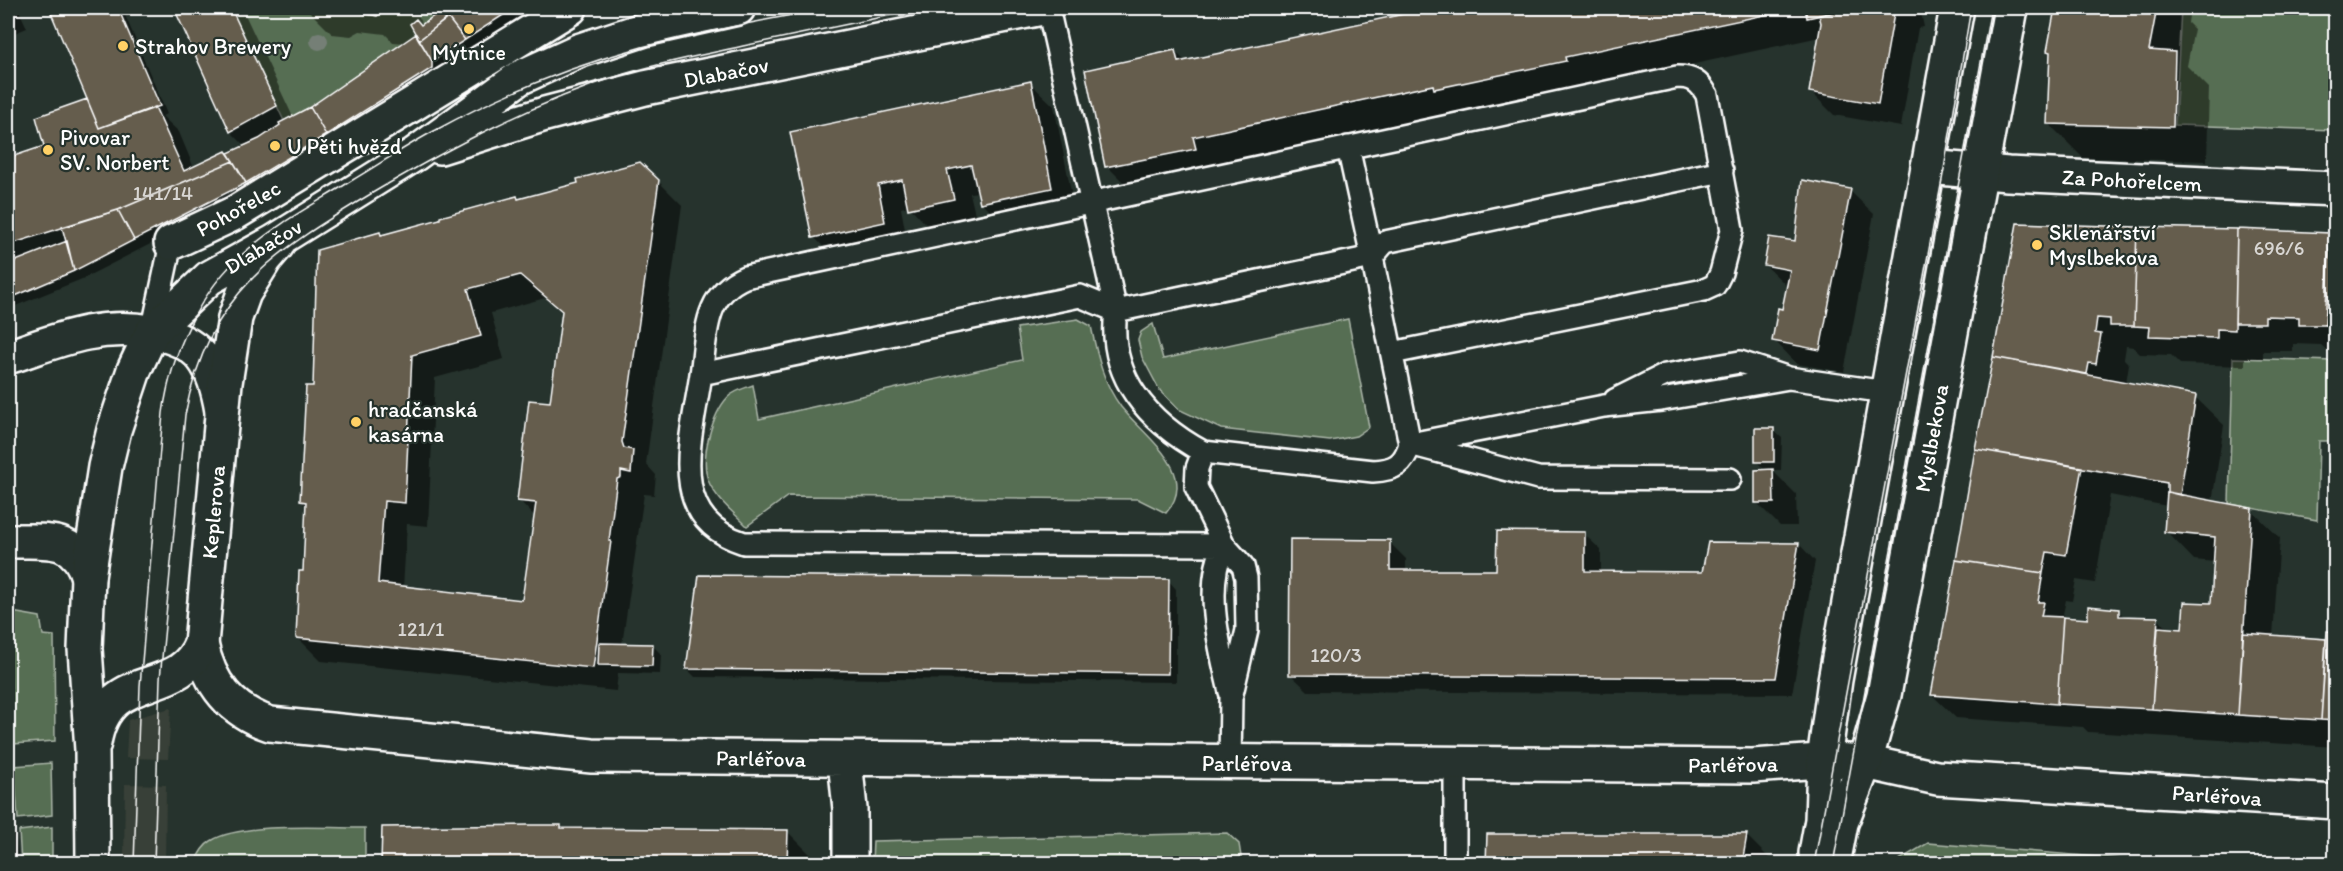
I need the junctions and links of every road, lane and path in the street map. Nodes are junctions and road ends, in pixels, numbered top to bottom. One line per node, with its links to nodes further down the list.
1 (570, 8): 14 (main road, Pohořelec)
2 (738, 8): 7 (main road, Dlabačov)
3 (1957, 8): 8 (main road)
4 (2011, 8): 10 (main road, Myslbekova)
5 (1034, 9): 7 (main road, Dlabačov); 12 (lane)
6 (1348, 147): 9 (lane); 12 (lane); 15 (lane)
7 (415, 154): 13 (main road, Dlabačov)
8 (1928, 167): 10 (main road, Za Pohořelcem); 21 (main road)
9 (1722, 171): 15 (lane); 18 (lane)
10 (1979, 172): 11 (main road, Za Pohořelcem); 34 (main road, Myslbekova)
11 (2336, 189)
12 (1091, 202): 16 (lane); 20 (lane)
13 (289, 232): 17 (main road, Dlabačov); 22 (main road, Keplerova)
14 (171, 243): 17 (lane, Pohořelec)
15 (1372, 257): 16 (lane); 18 (lane)
16 (1116, 311): 20 (lane); 24 (lane)
17 (152, 332): 19 (main road); 22 (main road); 28 (main road, Keplerova)
18 (1392, 353): 23 (lane)
19 (8, 357)
20 (701, 374): 27 (lane)
21 (1886, 392): 23 (lane); 33 (main road)
22 (222, 412): 29 (main road, Keplerova)
23 (1410, 444): 24 (lane); 25 (lane)
24 (1203, 452): 27 (lane)
25 (1730, 479)
26 (8, 541): 28 (main road)
27 (1224, 545): 30 (lane); 30 (lane)
28 (88, 577): 31 (main road, Keplerova)
29 (201, 644): 31 (main road, Keplerova); 32 (main road, Parléřova)
30 (1231, 698): 35 (lane)
31 (92, 750): 38 (main road, Keplerova)
32 (844, 760): 35 (main road, Parléřova); 39 (main road)
33 (1824, 760): 34 (main road, Parléřova); 36 (main road, Parléřova); 41 (main road)
34 (1865, 762): 37 (main road, Parléřova); 42 (main road, Myslbekova)
35 (1230, 764): 36 (main road, Parléřova)
36 (1455, 765): 40 (lane)
37 (2336, 802)
38 (93, 864)
39 (850, 864)
40 (1455, 864)
41 (1814, 864)
42 (1833, 864)

